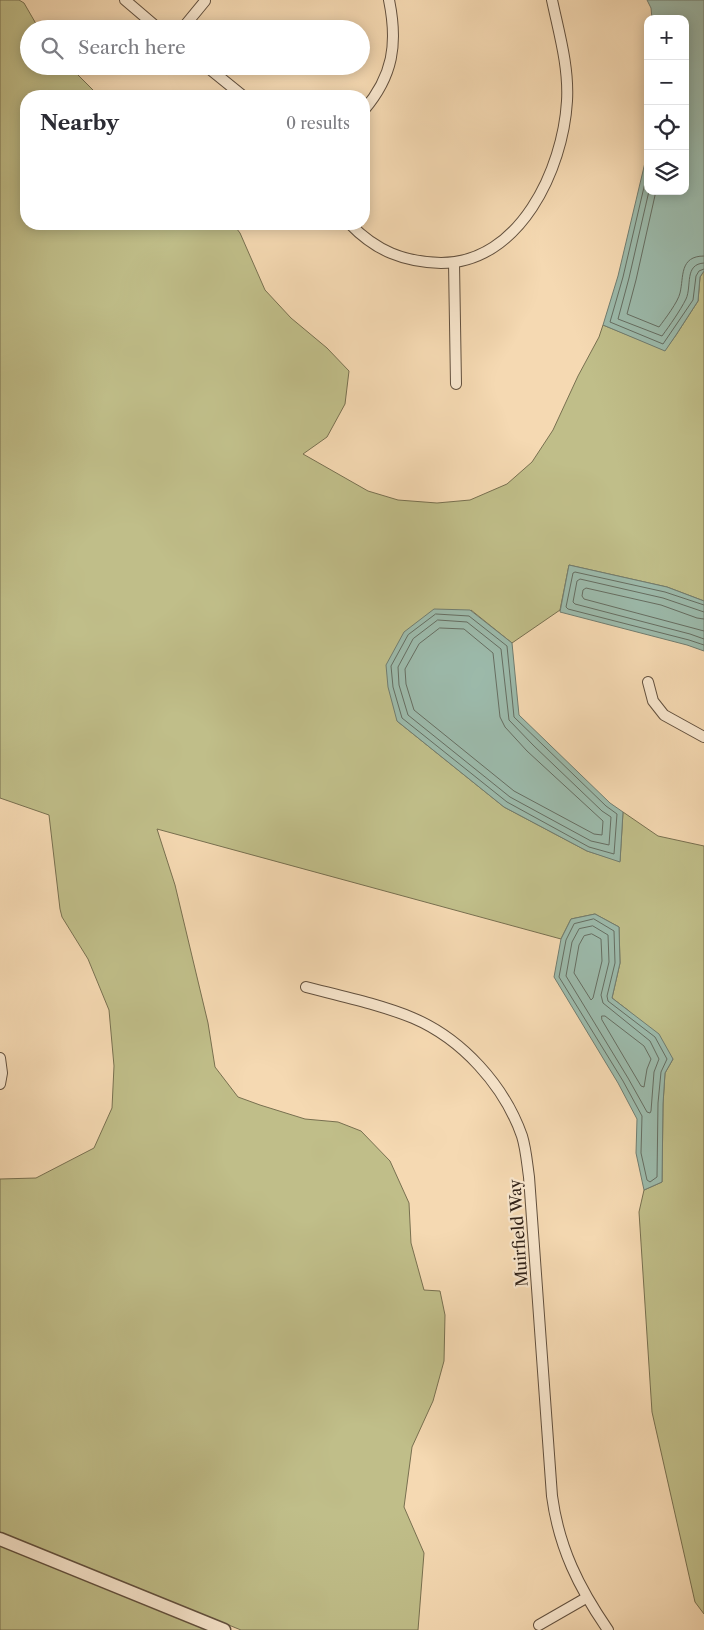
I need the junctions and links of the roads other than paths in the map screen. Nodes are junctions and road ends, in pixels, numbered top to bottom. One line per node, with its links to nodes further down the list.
1 (124, 0): 5 (street)
2 (389, 0): 9 (street)
3 (552, 0): 11 (street)
4 (205, 1): 6 (street)
5 (149, 20)
6 (189, 20)
7 (217, 75): 8 (street)
8 (236, 90)
9 (370, 102)
10 (356, 230): 11 (street)
11 (454, 263): 12 (street)
12 (456, 384)
13 (648, 682): 14 (street)
14 (704, 737)
15 (306, 987): 19 (street, Muirfield Way)
16 (0, 1058): 17 (street)
17 (0, 1084)
18 (0, 1539): 21 (street)
19 (586, 1598): 20 (street); 22 (street, Muirfield Way)
20 (539, 1625)
21 (224, 1630)
22 (608, 1630)

